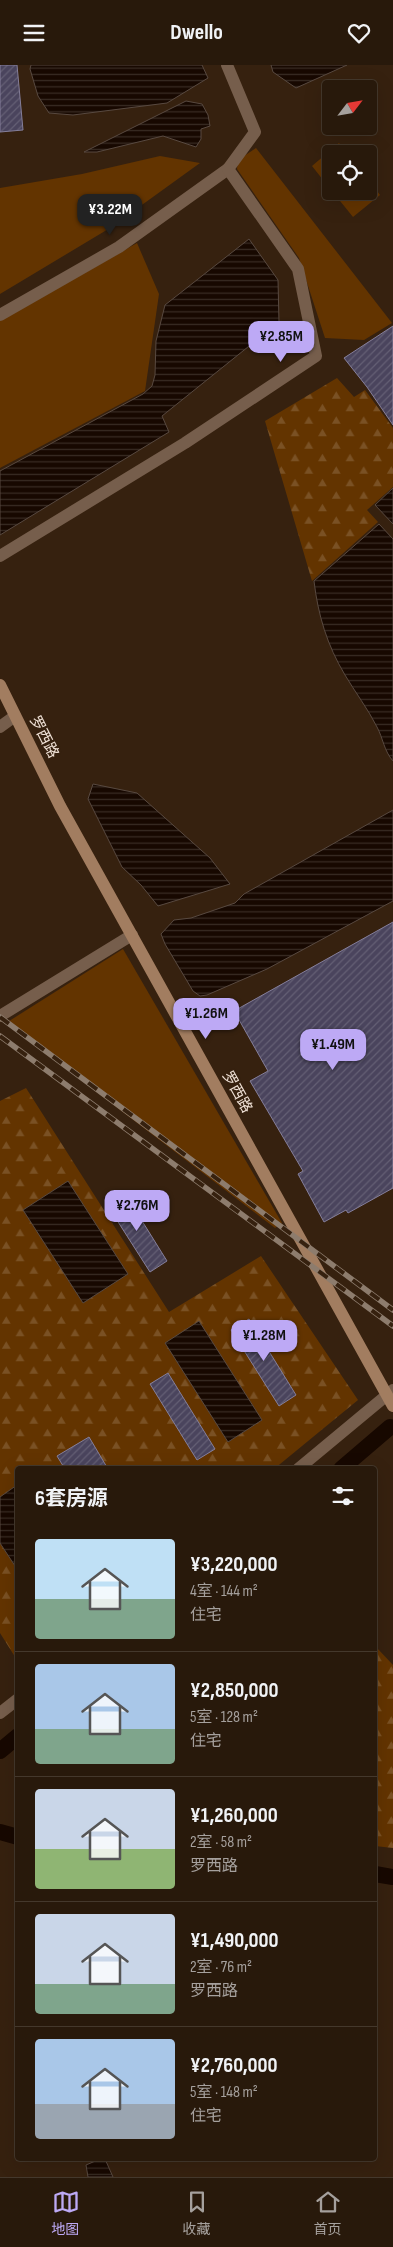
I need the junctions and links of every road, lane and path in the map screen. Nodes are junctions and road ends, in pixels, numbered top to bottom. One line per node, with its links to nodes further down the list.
1 (227, 65): 2 (street)
2 (228, 169): 3 (street); 4 (street)
3 (0, 315)
4 (0, 556)
5 (0, 685): 6 (street, 罗西路)
6 (15, 716): 7 (street); 8 (street, 罗西路)
7 (0, 727)
8 (132, 935): 9 (street); 10 (street, 罗西路)
9 (0, 1016)
10 (391, 1397): 11 (street)
11 (302, 1466)
12 (15, 1701): 13 (street)
13 (0, 1713)

